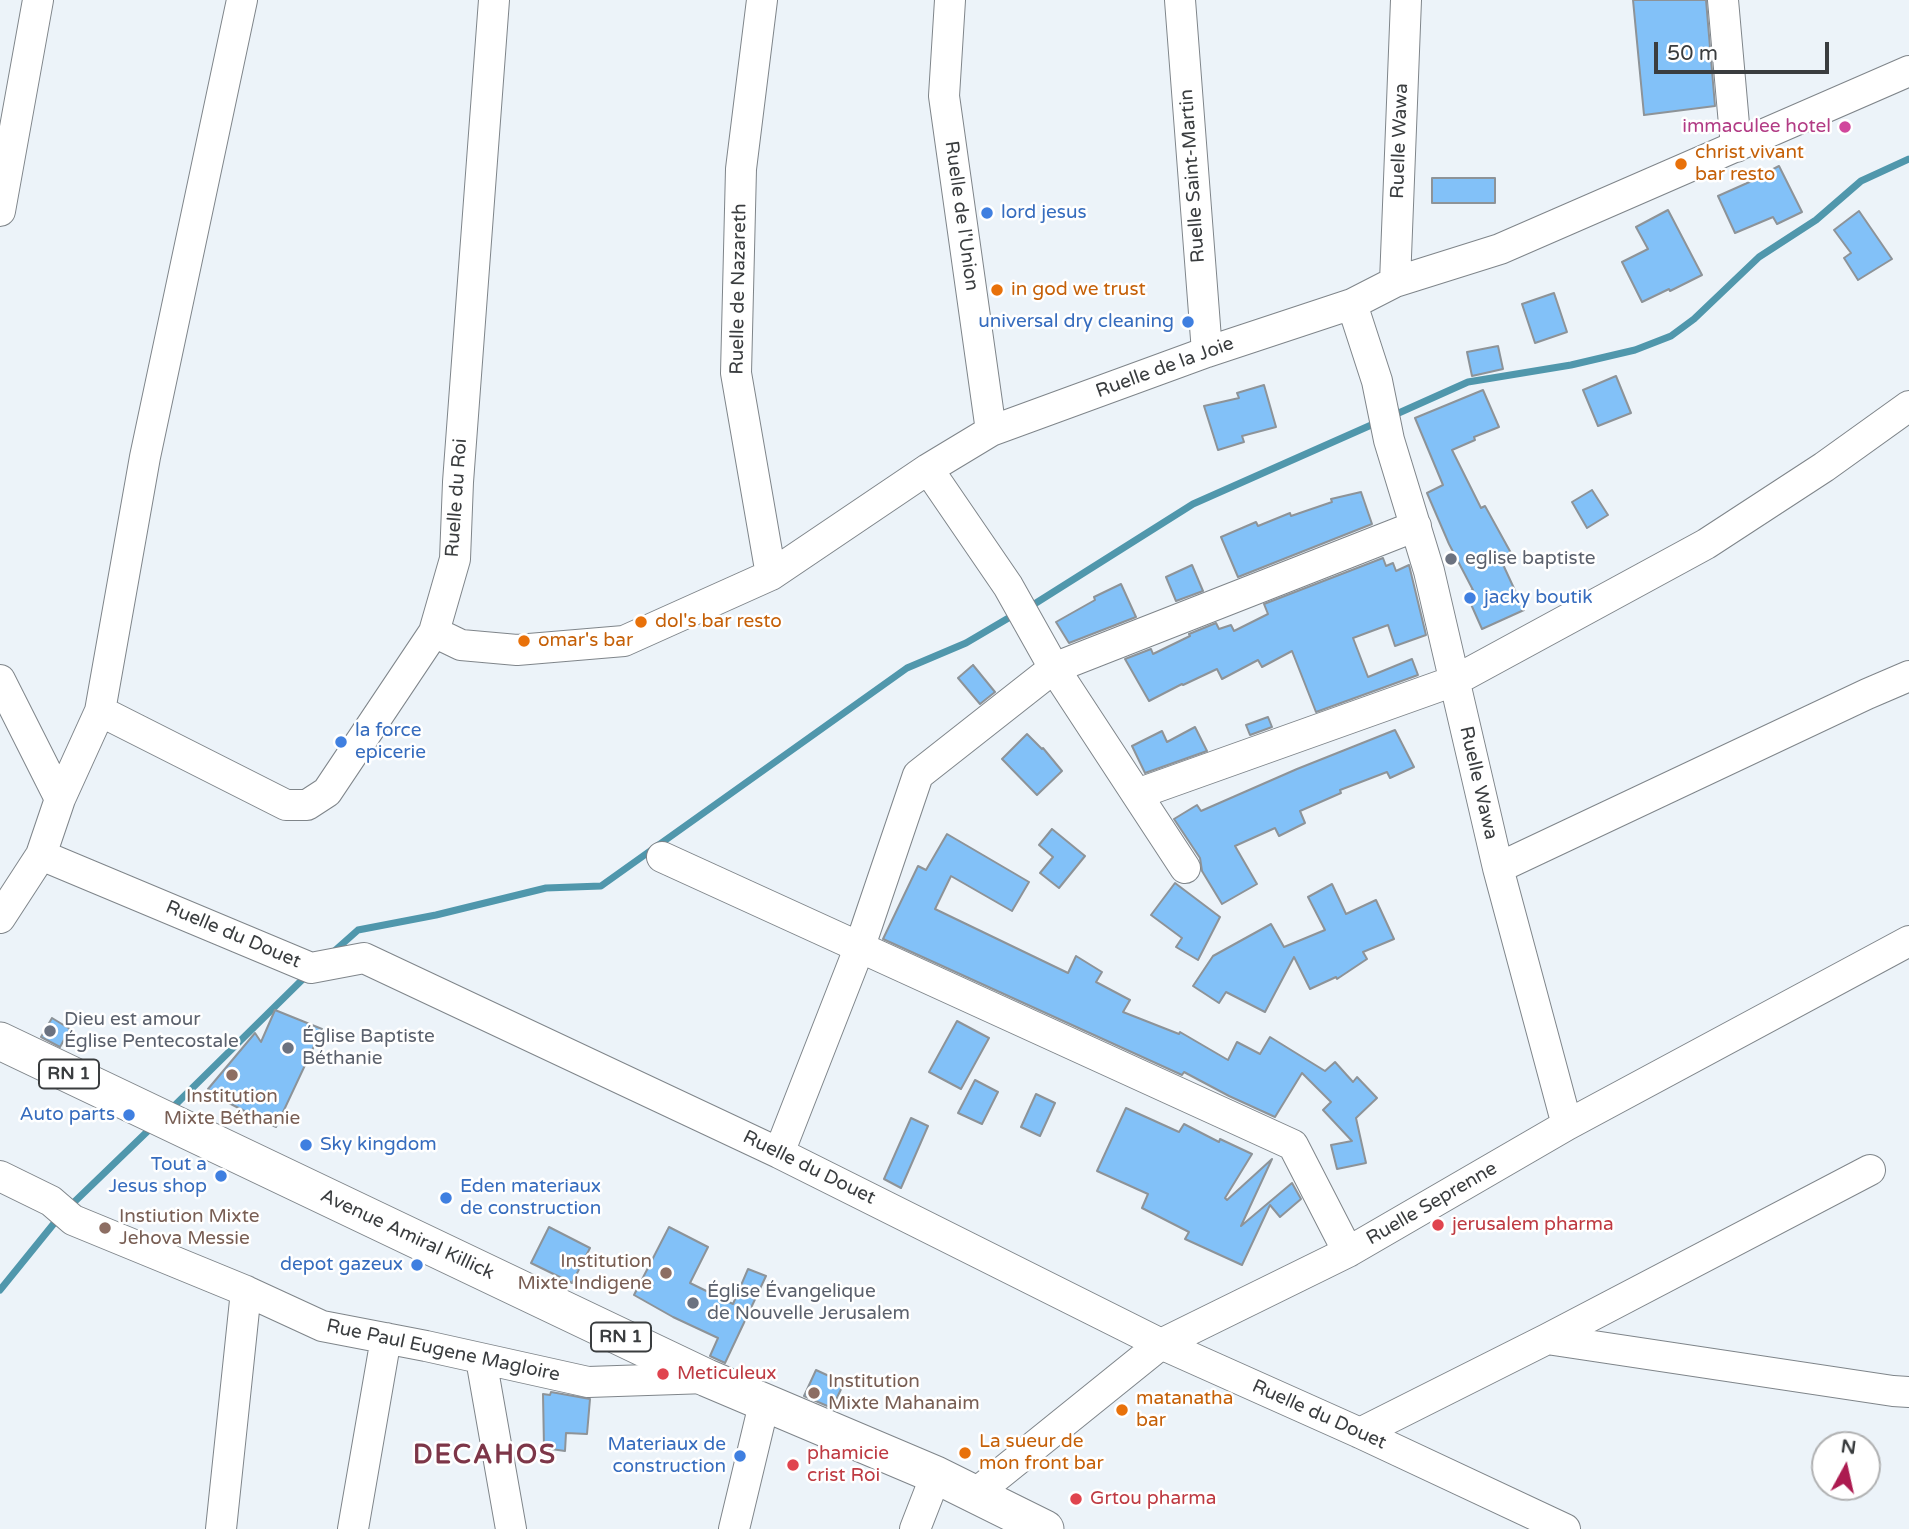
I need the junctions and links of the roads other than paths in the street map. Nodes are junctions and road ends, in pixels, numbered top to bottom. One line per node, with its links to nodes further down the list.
1 (38, 0): 11 (street)
2 (242, 0): 26 (street)
3 (494, 0): 21 (street, Ruelle du Roi)
4 (762, 0): 20 (street, Ruelle de Nazareth)
5 (950, 0): 17 (street, Ruelle de l'Union)
6 (1180, 0): 15 (street, Ruelle Saint-Martin)
7 (1406, 0): 13 (street, Ruelle Wawa)
8 (1723, 0): 10 (street)
9 (1909, 71): 10 (street, Ruelle de la Joie)
10 (1736, 148): 13 (street, Ruelle de la Joie)
11 (4, 158): 12 (street)
12 (0, 211)
13 (1395, 282): 14 (street, Ruelle de la Joie)
14 (1352, 304): 15 (street, Ruelle de la Joie); 19 (street, Ruelle Wawa)
15 (1207, 352): 17 (street, Ruelle de la Joie)
16 (1909, 406): 25 (street)
17 (991, 431): 18 (street, Ruelle de la Joie)
18 (928, 469): 20 (street, Ruelle de la Joie); 22 (street)
19 (1416, 526): 22 (street); 25 (street, Ruelle Wawa)
20 (771, 575): 21 (street, Ruelle de la Joie)
21 (434, 632): 26 (street, Ruelle du Roi)
22 (1054, 668): 27 (street); 35 (street)
23 (1909, 676): 32 (street)
24 (0, 680): 28 (street)
25 (1454, 681): 27 (street); 32 (street, Ruelle Wawa)
26 (100, 711): 28 (street)
27 (1137, 794): 31 (street)
28 (60, 799): 29 (street)
29 (41, 855): 33 (street); 38 (street, Ruelle du Douet)
30 (663, 857): 35 (street)
31 (1185, 868)
32 (1498, 868): 37 (street, Ruelle Wawa)
33 (0, 918)
34 (1909, 941): 37 (street, Ruelle Seprenne)
35 (860, 946): 38 (street); 41 (street)
36 (0, 1041): 47 (main road, Avenue Amiral Killick / RN 1)
37 (1567, 1125): 41 (street, Ruelle Seprenne)
38 (779, 1153): 45 (street, Ruelle du Douet)
39 (1870, 1170): 44 (street)
40 (0, 1176): 42 (street, Rue Paul Eugene Magloire)
41 (1348, 1252): 45 (street, Ruelle Seprenne)
42 (246, 1291): 43 (street, Rue Paul Eugene Magloire); 53 (street)
43 (386, 1338): 46 (street, Rue Paul Eugene Magloire); 54 (street)
44 (1547, 1339): 48 (street); 50 (street)
45 (1161, 1344): 50 (street, Ruelle du Douet); 52 (street, Ruelle Seprenne)
46 (481, 1359): 47 (street, Rue Paul Eugene Magloire); 55 (street)
47 (707, 1378): 49 (main road, Avenue Amiral Killick / RN 1)
48 (1909, 1392)
49 (764, 1404): 51 (main road, Avenue Amiral Killick / RN 1); 56 (street)
50 (1360, 1433): 59 (street, Ruelle du Douet)
51 (936, 1475): 52 (main road, Avenue Amiral Killick / RN 1); 57 (street)
52 (975, 1494): 58 (main road, Avenue Amiral Killick / RN 1)
53 (221, 1529)
54 (353, 1529)
55 (511, 1529)
56 (734, 1529)
57 (915, 1529)
58 (1045, 1529)
59 (1565, 1529)

